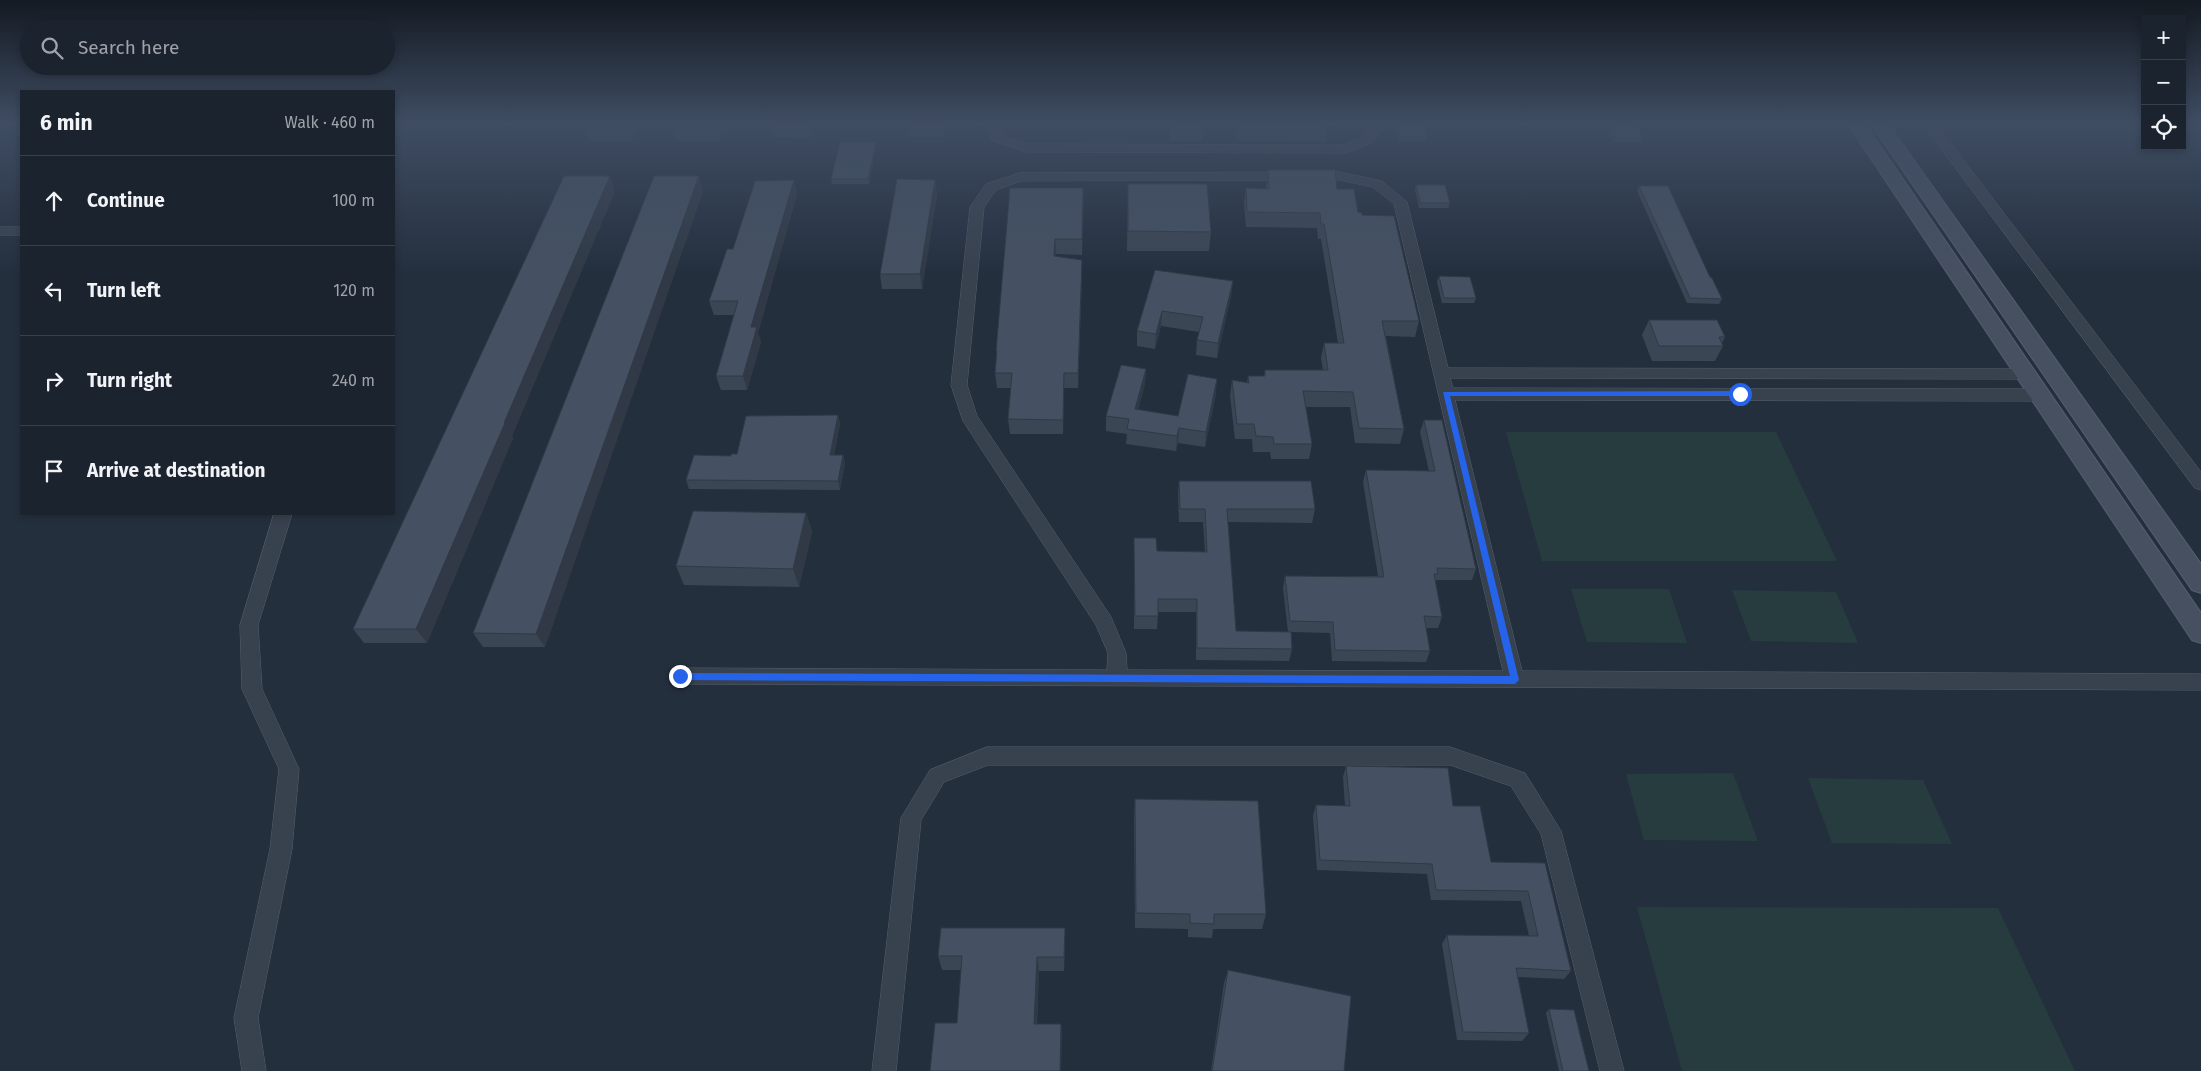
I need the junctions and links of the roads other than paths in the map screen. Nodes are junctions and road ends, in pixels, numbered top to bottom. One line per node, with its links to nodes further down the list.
1 (1890, 174): 8 (main road)
2 (1913, 174): 14 (main road)
3 (1967, 174): 12 (street)
4 (0, 231): 5 (street)
5 (20, 231)
6 (1441, 372): 7 (street); 9 (street); 17 (street)
7 (1730, 373): 8 (street); 10 (street)
8 (2025, 374): 11 (main road)
9 (1446, 394): 10 (street); 18 (street)
10 (1740, 394): 11 (street)
11 (2039, 395): 15 (main road)
12 (2201, 484)
13 (282, 515): 20 (street)
14 (2201, 583)
15 (2201, 633)
16 (680, 676): 17 (street)
17 (1117, 678): 18 (street)
18 (1515, 680): 19 (street)
19 (2201, 682)
20 (254, 1071)
21 (884, 1071): 22 (street)
22 (1612, 1071)

